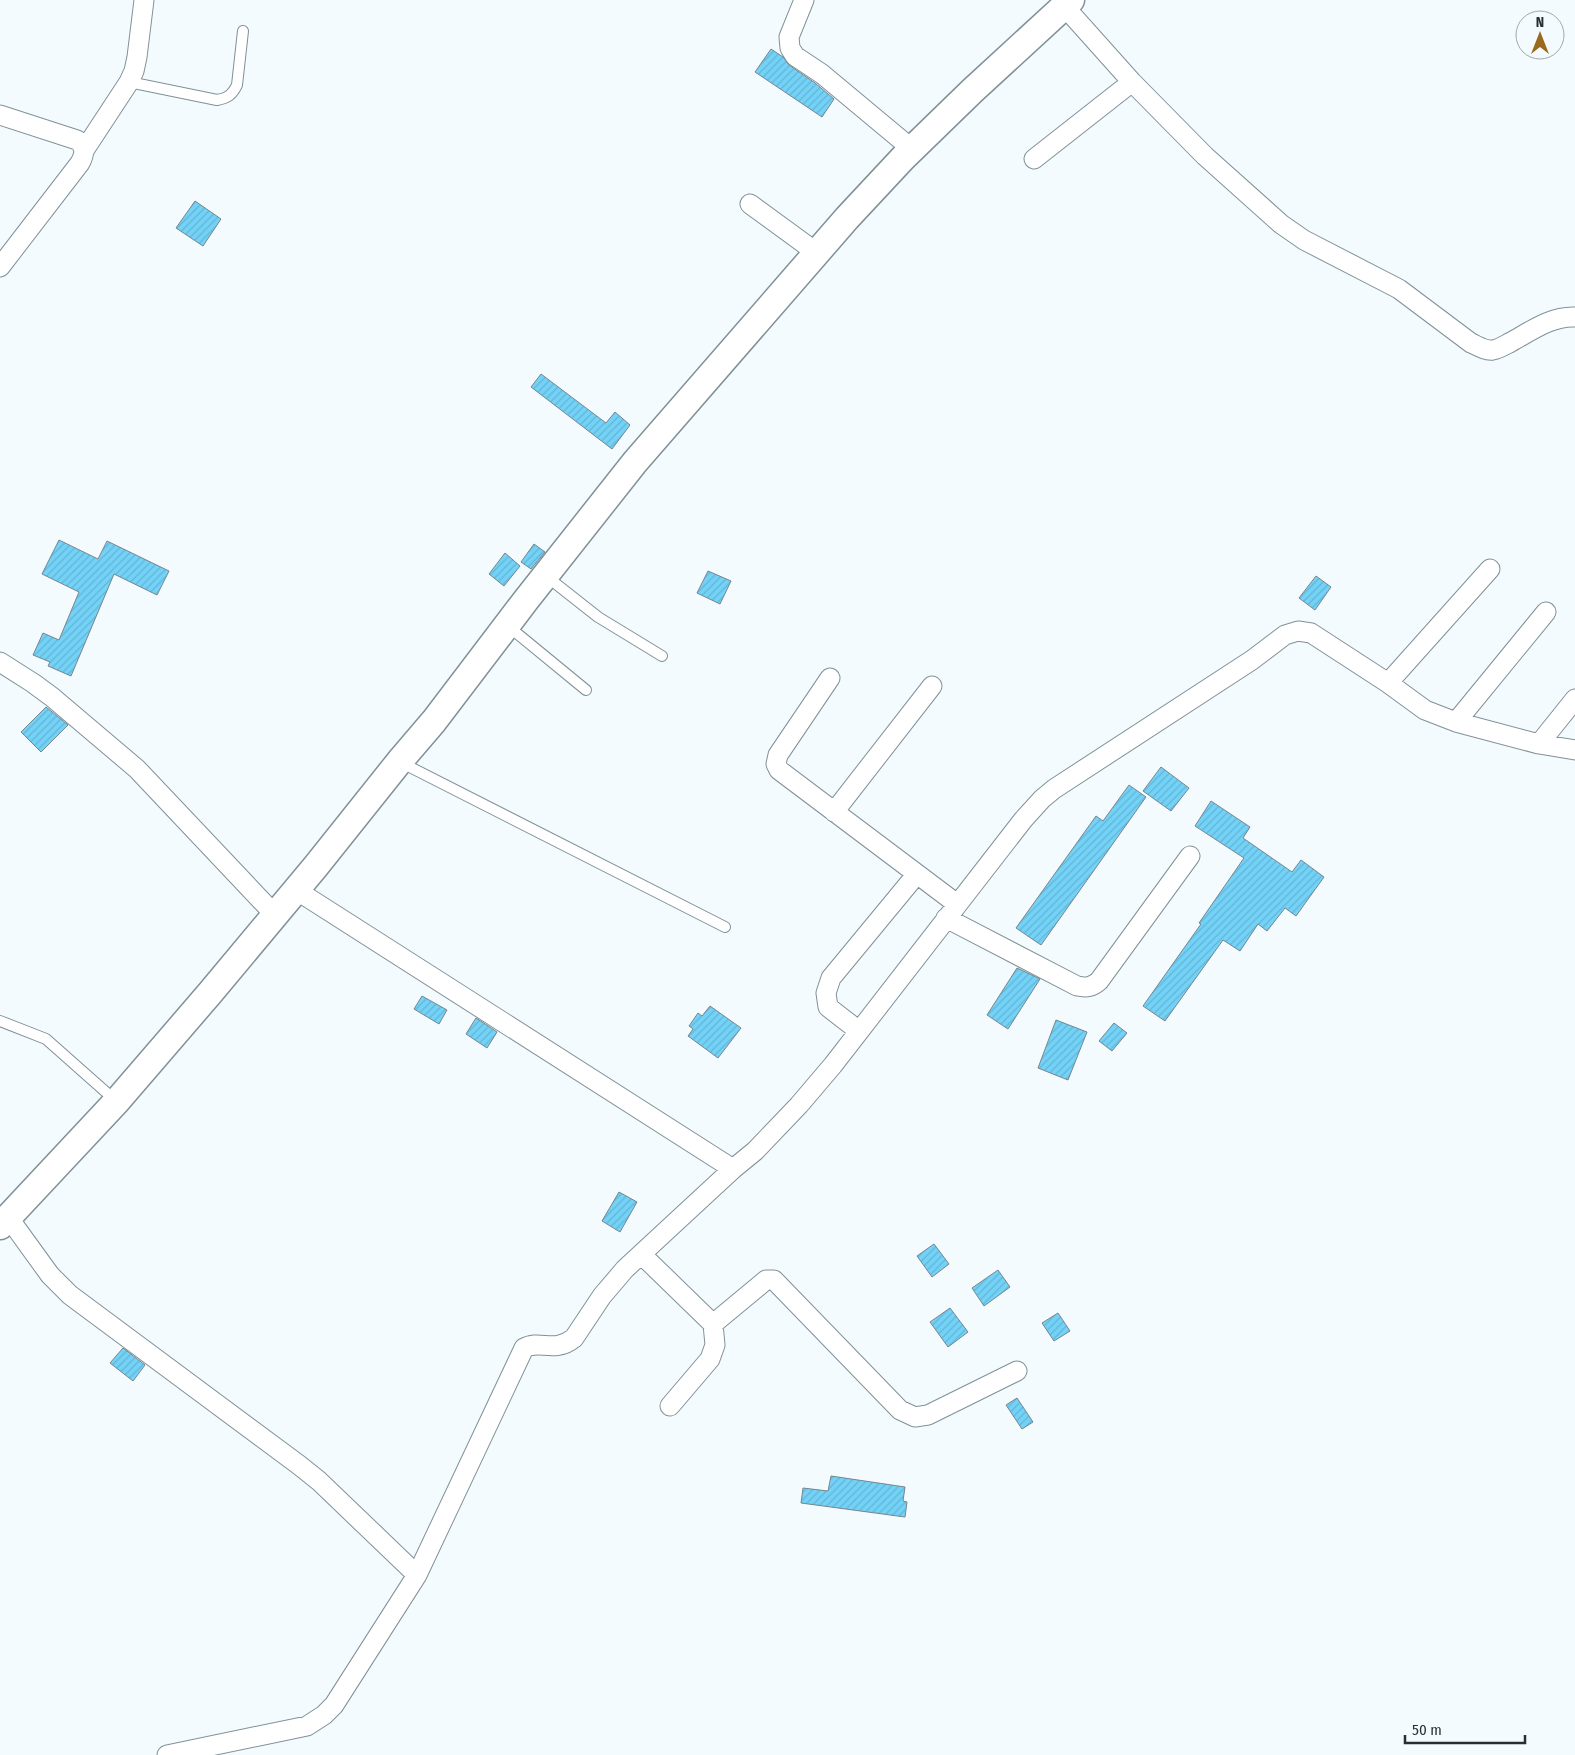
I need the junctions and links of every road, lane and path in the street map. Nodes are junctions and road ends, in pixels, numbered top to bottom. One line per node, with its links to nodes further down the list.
1 (144, 0): 5 (street)
2 (804, 0): 9 (street)
3 (1067, 3): 6 (street); 9 (main road)
4 (243, 31): 5 (lane)
5 (129, 82): 8 (street)
6 (1132, 82): 10 (street); 14 (street)
7 (0, 115): 8 (street)
8 (85, 150): 13 (street)
9 (912, 150): 12 (main road)
10 (1034, 159)
11 (750, 204): 12 (street)
12 (817, 253): 16 (main road)
13 (0, 267)
14 (1575, 317)
15 (1490, 569): 22 (street)
16 (546, 575): 18 (main road); 19 (lane)
17 (1546, 612): 26 (street)
18 (507, 626): 24 (lane); 29 (main road)
19 (662, 656)
20 (0, 662): 35 (street)
21 (830, 678): 30 (street)
22 (1388, 683): 26 (street); 34 (street)
23 (932, 686): 30 (street)
24 (586, 690)
25 (1575, 699): 27 (street)
26 (1456, 722): 27 (street)
27 (1539, 744): 28 (street)
28 (1575, 750)
29 (399, 762): 33 (main road); 36 (lane)
30 (834, 812): 32 (street)
31 (1190, 856): 34 (street)
32 (916, 875): 34 (street); 38 (street)
33 (296, 890): 35 (main road); 40 (street)
34 (951, 911): 38 (street)
35 (275, 916): 39 (main road)
36 (725, 927)
37 (0, 1021): 39 (lane)
38 (859, 1031): 40 (street)
39 (117, 1101): 41 (main road)
40 (733, 1169): 42 (street)
41 (4, 1222): 46 (street)
42 (641, 1254): 43 (street); 46 (street)
43 (713, 1324): 44 (street); 45 (street)
44 (1017, 1371)
45 (670, 1406)
46 (417, 1574): 47 (street)
47 (167, 1755)

